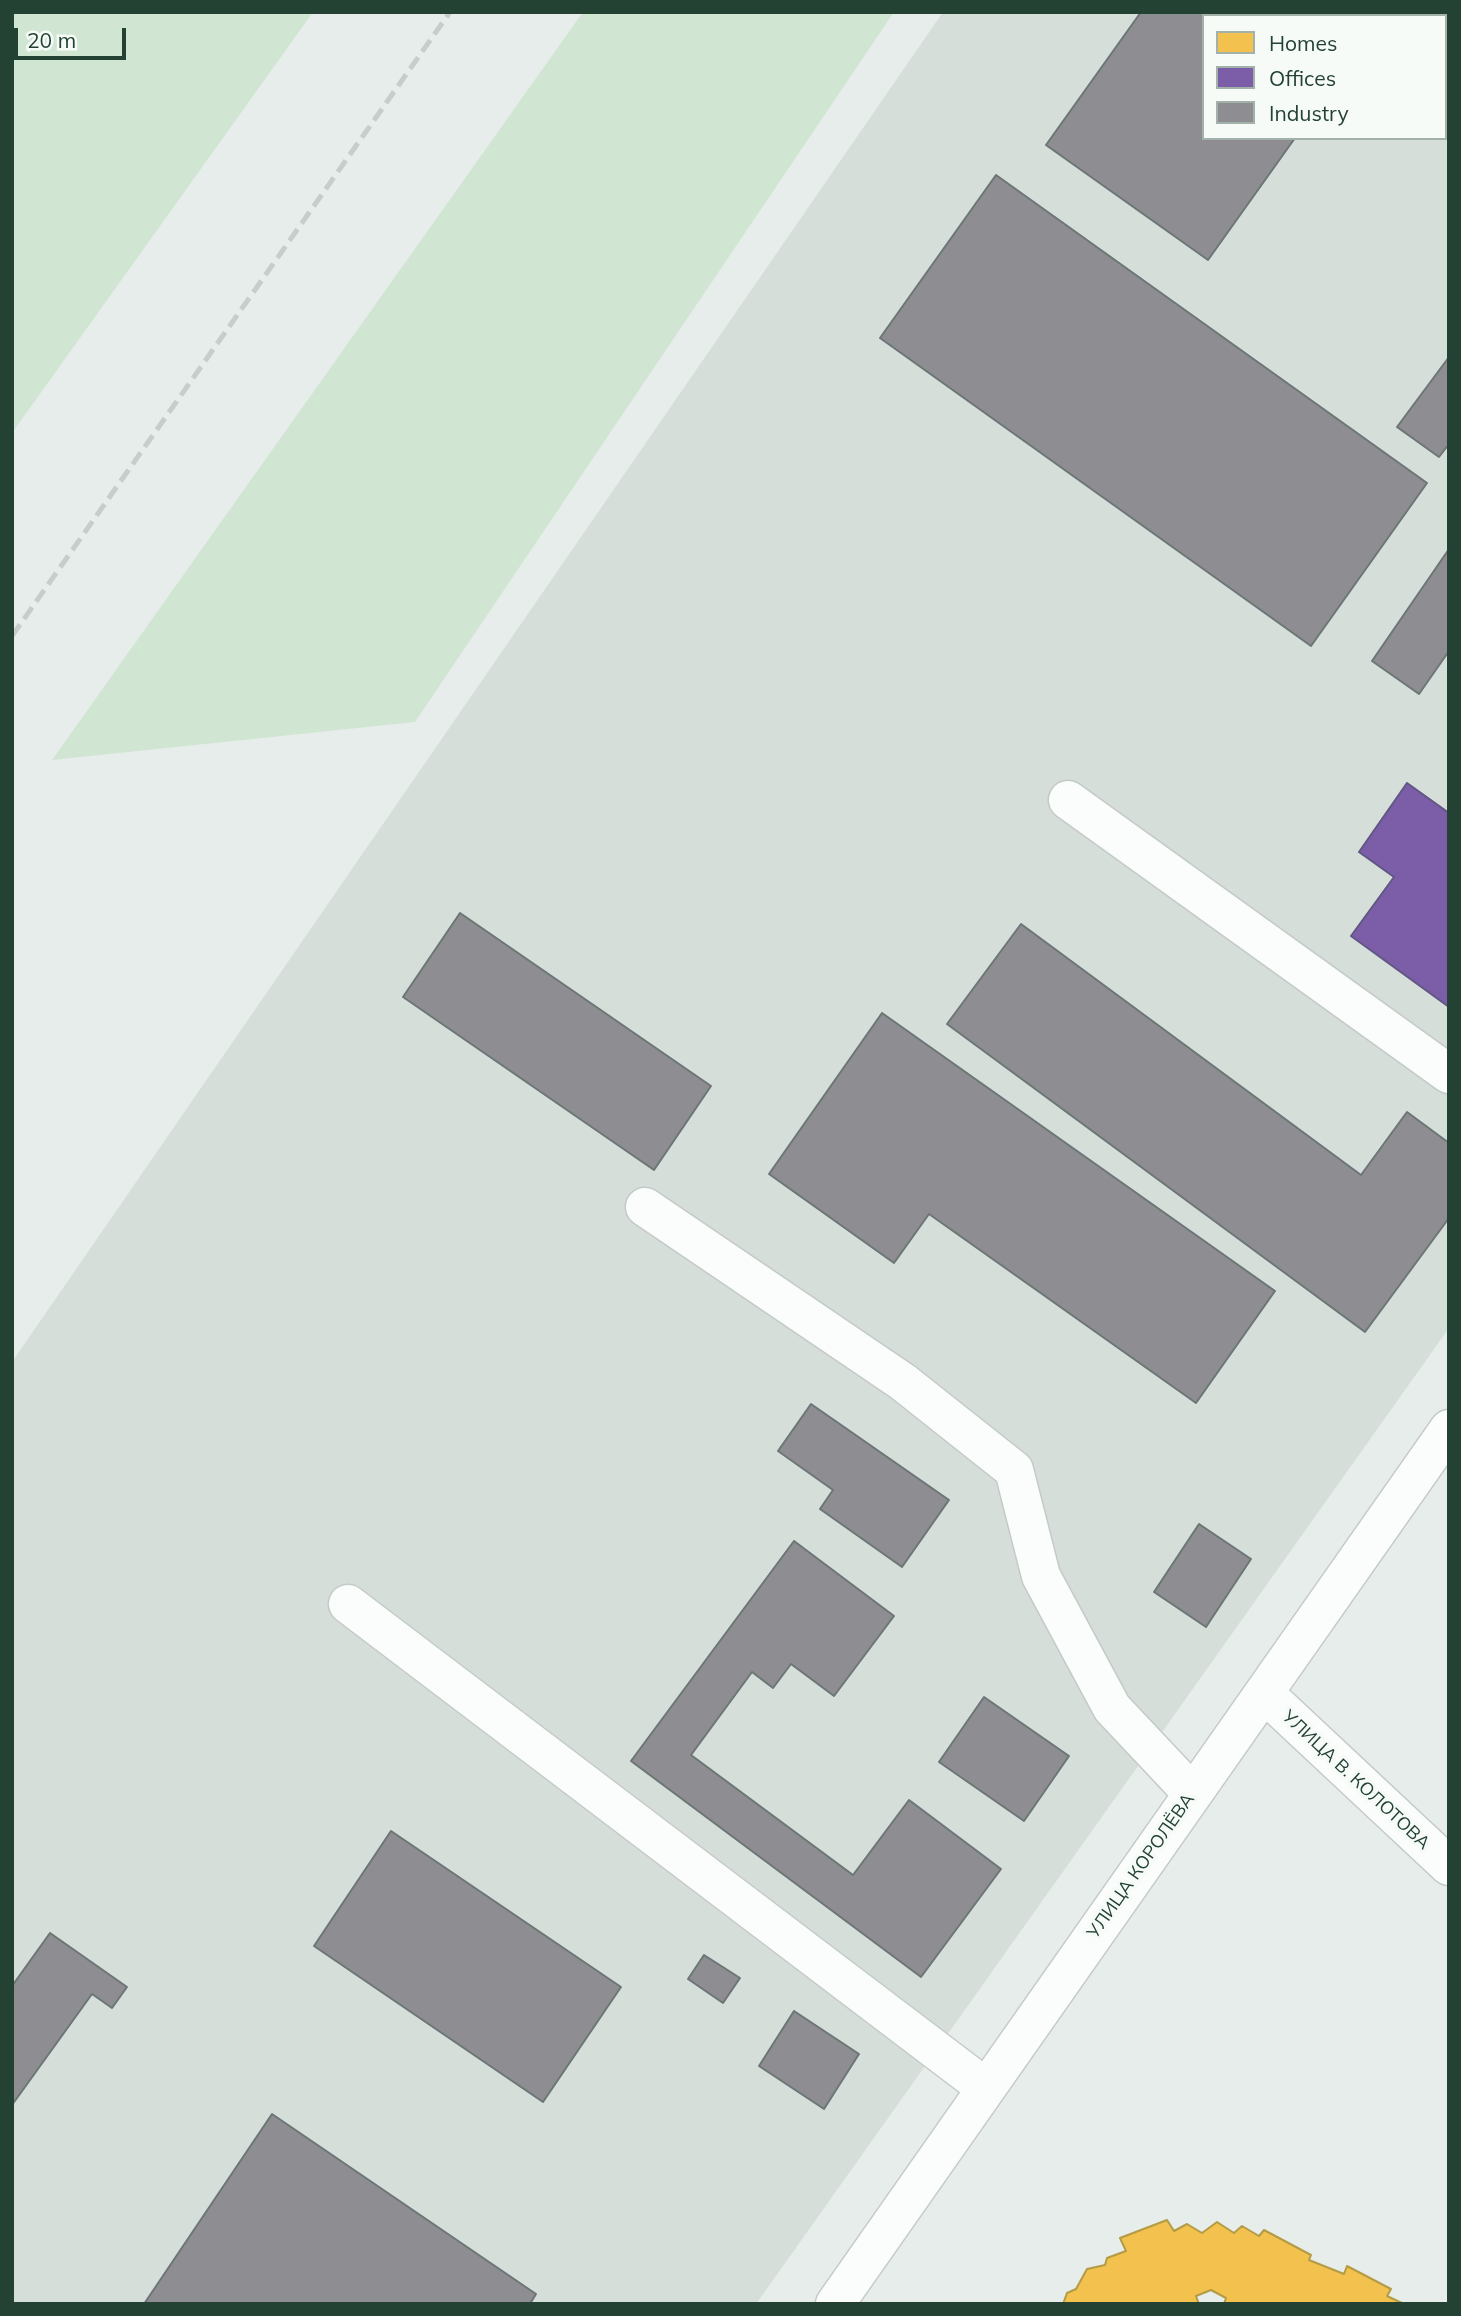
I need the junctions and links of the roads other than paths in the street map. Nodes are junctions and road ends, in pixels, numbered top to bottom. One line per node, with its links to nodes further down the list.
1 (1068, 800): 2 (street)
2 (1449, 1074)
3 (645, 1207): 7 (street)
4 (1449, 1429): 6 (street, УЛИЦА КОРОЛЁВА)
5 (348, 1604): 9 (street)
6 (1264, 1693): 7 (street, УЛИЦА КОРОЛЁВА); 8 (street, УЛИЦА В. КОЛОТОВА)
7 (1192, 1793): 9 (street, УЛИЦА КОРОЛЁВА)
8 (1449, 1867)
9 (986, 2088): 10 (street, УЛИЦА КОРОЛЁВА)
10 (835, 2304)

